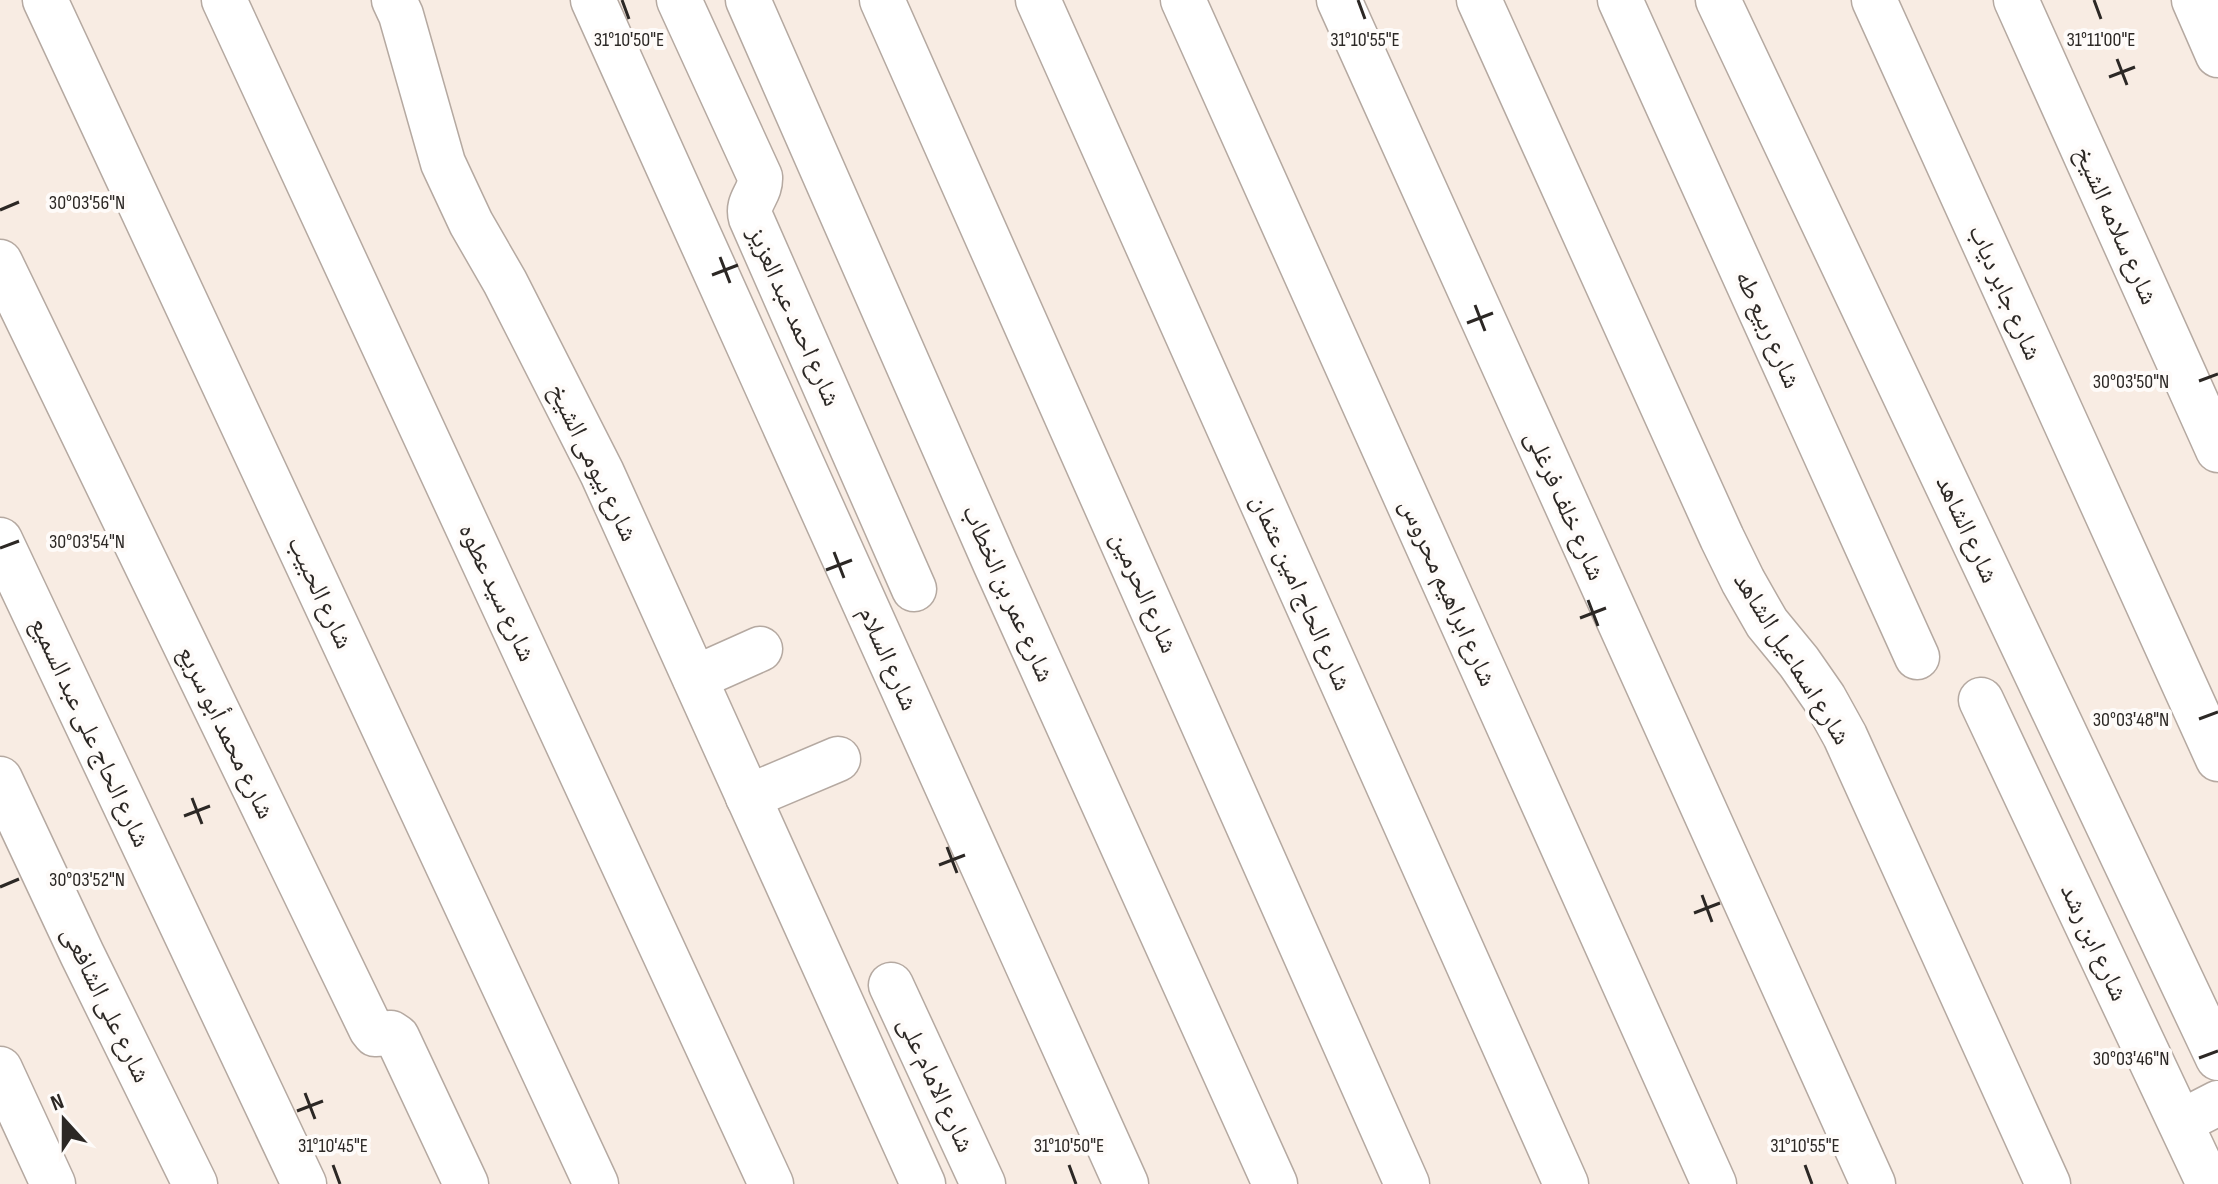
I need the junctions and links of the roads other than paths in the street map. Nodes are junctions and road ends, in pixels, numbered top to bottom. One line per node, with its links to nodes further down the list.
1 (45, 0): 38 (street, شارع الحبيب)
2 (224, 0): 39 (street, شارع سيد عطوه)
3 (394, 0): 24 (street, شارع بيومى الشيخ)
4 (593, 0): 42 (street, شارع السلام)
5 (679, 0): 21 (street, شارع احمد عبد العزيز)
6 (748, 0): 43 (street, شارع عمر بن الخطاب)
7 (882, 0): 44 (street, شارع الحرمين)
8 (1038, 0): 45 (street, شارع الحاج امين عثمان)
9 (1183, 0): 46 (street, شارع ابراهيم محروس)
10 (1339, 0): 47 (street, شارع خلف فرغلى)
11 (1479, 0): 48 (street, شارع اسماعيل الشاهد)
12 (1620, 0): 23 (street, شارع ربيع طه)
13 (1718, 0): 31 (street, شارع الشاهد)
14 (1874, 0): 27 (street, شارع جابر دياب)
15 (2016, 0): 19 (street, شارع سلامه الشيخ)
16 (2194, 0): 17 (street)
17 (2218, 55)
18 (0, 262): 37 (street, شارع محمد أبو سريع)
19 (2218, 450)
20 (0, 540): 36 (street, شارع الحاج على عبد السميع)
21 (914, 589)
22 (760, 649): 24 (street)
23 (1917, 657)
24 (695, 678): 29 (street, شارع بيومى الشيخ)
25 (1981, 700): 33 (street, شارع ابن رشد)
26 (838, 759): 29 (street)
27 (2218, 759)
28 (0, 779): 35 (street, شارع على الشافعى)
29 (748, 797): 40 (street, شارع بيومى الشيخ)
30 (891, 985): 41 (street, شارع الامام على)
31 (2218, 1058)
32 (0, 1069): 34 (street)
33 (2199, 1113): 49 (street, شارع ابن رشد)
34 (53, 1184)
35 (195, 1184)
36 (304, 1184)
37 (466, 1184)
38 (596, 1184)
39 (771, 1184)
40 (923, 1184)
41 (983, 1184)
42 (1126, 1184)
43 (1275, 1184)
44 (1407, 1184)
45 (1566, 1184)
46 (1714, 1184)
47 (1873, 1184)
48 (2048, 1184)
49 (2209, 1184)

